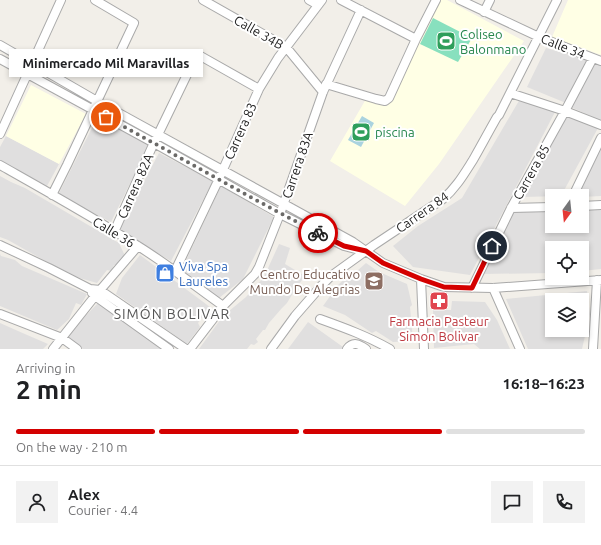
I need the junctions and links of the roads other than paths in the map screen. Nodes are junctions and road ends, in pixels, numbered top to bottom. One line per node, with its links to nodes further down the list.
1 (61, 0): 19 (street)
2 (95, 0): 25 (street)
3 (203, 0): 16 (street, Calle 34B)
4 (309, 0): 10 (street)
5 (341, 0): 11 (street)
6 (436, 0): 14 (street)
7 (460, 0): 12 (street, Calle 34)
8 (490, 0): 12 (street)
9 (558, 0): 13 (street, Carrera 84)
10 (320, 3): 16 (street, Carrera 83)
11 (361, 10): 14 (street); 21 (street, Carrera 83A)
12 (484, 12): 13 (street, Calle 34)
13 (539, 37): 18 (street, Calle 34); 24 (street, Carrera 84)
14 (416, 39): 21 (street)
15 (0, 45): 19 (street)
16 (286, 47): 22 (street, Carrera 83); 23 (street, Calle 34B)
17 (0, 59): 20 (street)
18 (597, 60): 27 (street, Carrera 85)
19 (32, 63): 20 (street); 25 (street)
20 (27, 74): 26 (street); 29 (street)
21 (326, 84): 23 (street, Carrera 83A)
22 (259, 89): 30 (street, Carrera 82A); 34 (street, Carrera 83)
23 (323, 92): 38 (street, Carrera 83A)
24 (510, 93): 27 (street); 47 (street, Carrera 84)
25 (97, 101): 26 (street); 30 (street)
26 (93, 110): 32 (street); 37 (street)
27 (565, 111): 28 (street); 42 (street, Carrera 85)
28 (601, 125)
29 (0, 134)
30 (158, 135): 32 (street, Carrera 82A); 34 (street)
31 (601, 138): 36 (street)
32 (154, 143): 35 (street); 44 (street, Carrera 82A)
33 (0, 165): 37 (street, Calle 36)
34 (223, 170): 35 (street, Carrera 83); 38 (street)
35 (219, 179): 43 (street); 48 (street, Carrera 83)
36 (576, 189)
37 (52, 195): 44 (street, Calle 36)
38 (284, 203): 43 (street, Carrera 83A); 47 (street)
39 (601, 205): 40 (street)
40 (589, 206)
41 (545, 207): 42 (street)
42 (511, 208): 51 (street, Carrera 85)
43 (280, 214): 47 (street); 54 (street, Carrera 83A)
44 (114, 232): 46 (street, Calle 36)
45 (0, 245): 53 (street)
46 (138, 246): 48 (street, Calle 36); 53 (street)
47 (366, 251): 49 (street); 64 (street, Carrera 84)
48 (175, 271): 54 (street, Calle 36)
49 (421, 279): 51 (street); 67 (street)
50 (599, 280): 52 (street); 69 (street)
51 (472, 288): 52 (street)
52 (493, 288): 68 (street)
53 (97, 293): 57 (street); 61 (street); 62 (street)
54 (223, 306): 63 (street, Carrera 83A)
55 (0, 314): 57 (street)
56 (320, 320): 66 (street)
57 (62, 338): 59 (street); 60 (street)
58 (349, 347): 65 (street)
59 (53, 349)
60 (77, 349)
61 (169, 349)
62 (186, 349)
63 (190, 349)
64 (271, 349)
65 (366, 349)
66 (390, 349)
67 (424, 349)
68 (520, 349)
69 (593, 349)

